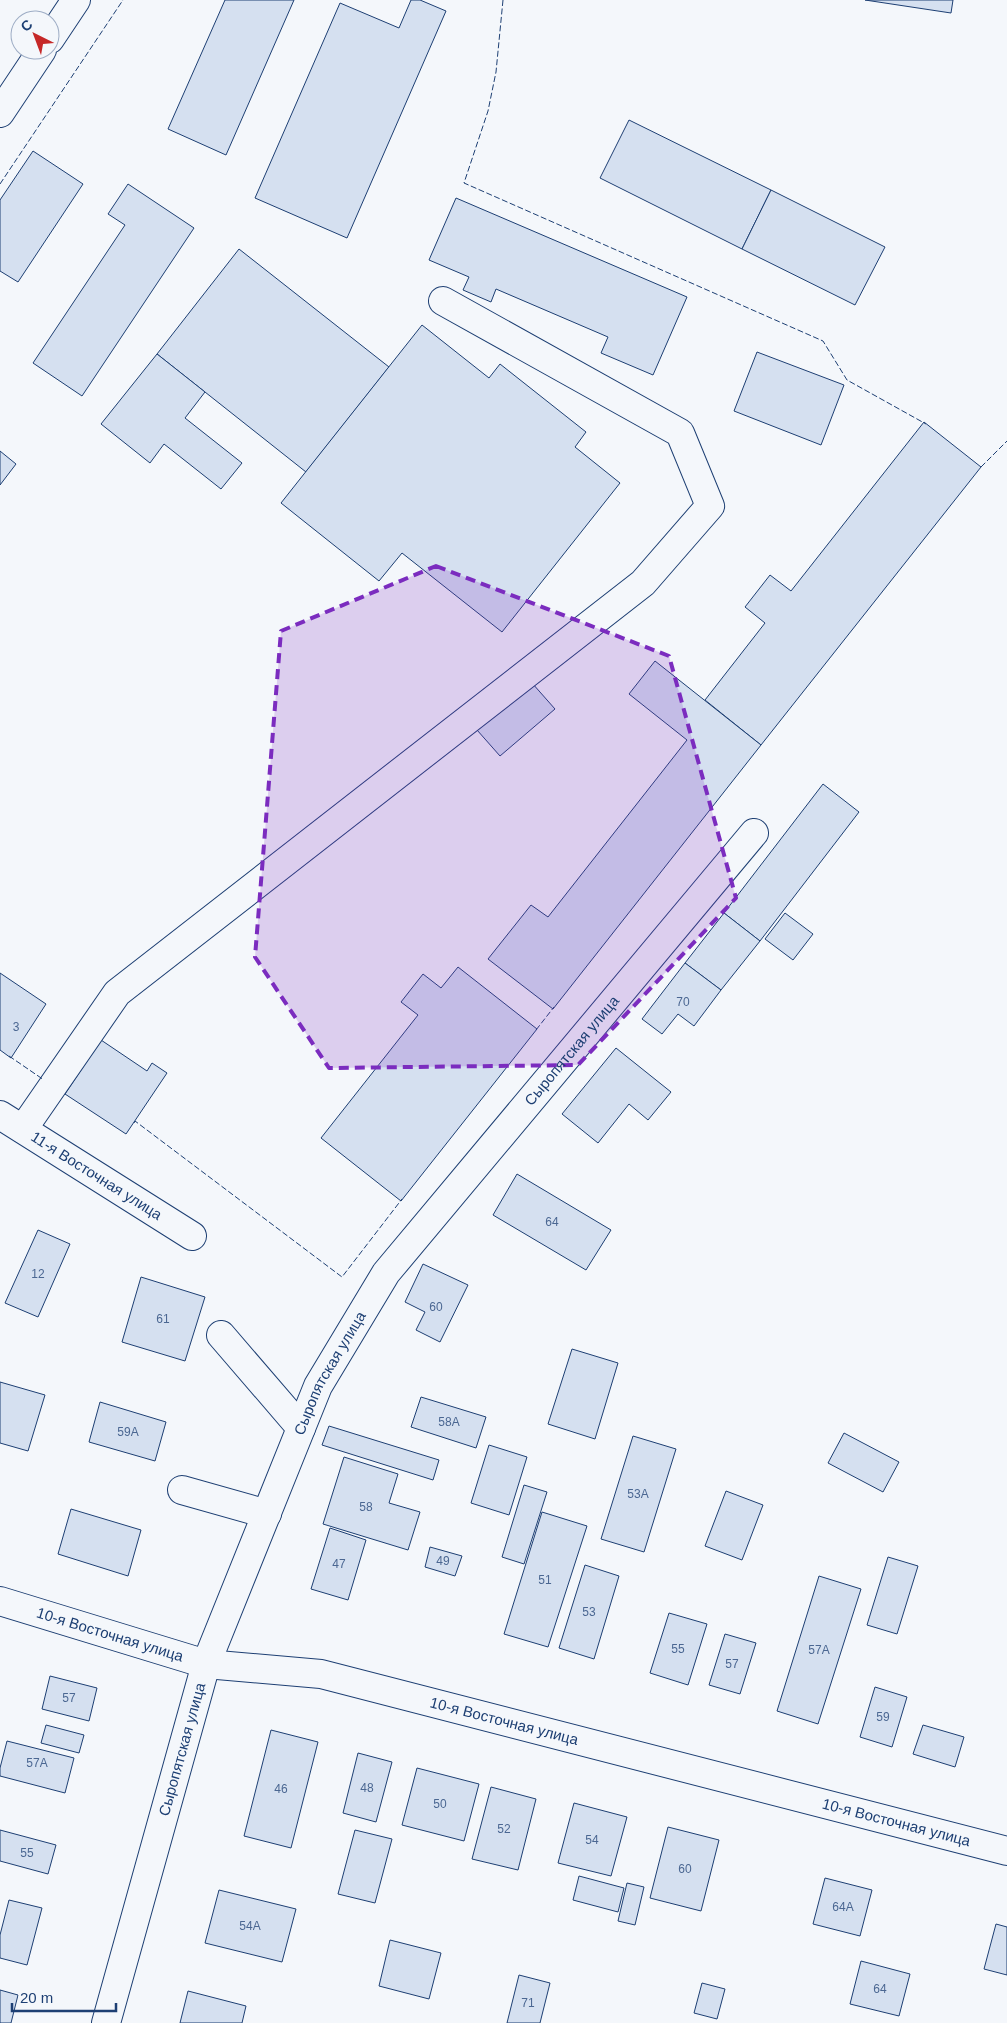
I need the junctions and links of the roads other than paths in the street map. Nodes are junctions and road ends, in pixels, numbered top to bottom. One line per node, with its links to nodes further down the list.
1 (76, 0): 2 (street)
2 (60, 23)
3 (35, 60): 4 (street)
4 (0, 113)
5 (444, 301): 8 (street)
6 (754, 833): 11 (street, Сыропятская улица)
7 (0, 1115): 8 (street, 11-я Восточная улица)
8 (23, 1129): 9 (street, 11-я Восточная улица)
9 (192, 1236)
10 (221, 1334): 11 (street)
11 (301, 1428): 13 (street, Сыропятская улица)
12 (182, 1490): 13 (street)
13 (267, 1514): 15 (street, Сыропятская улица)
14 (0, 1601): 15 (street, 10-я Восточная улица)
15 (206, 1664): 16 (street, 10-я Восточная улица); 17 (street, Сыропятская улица)
16 (1007, 1851)
17 (106, 2023)

